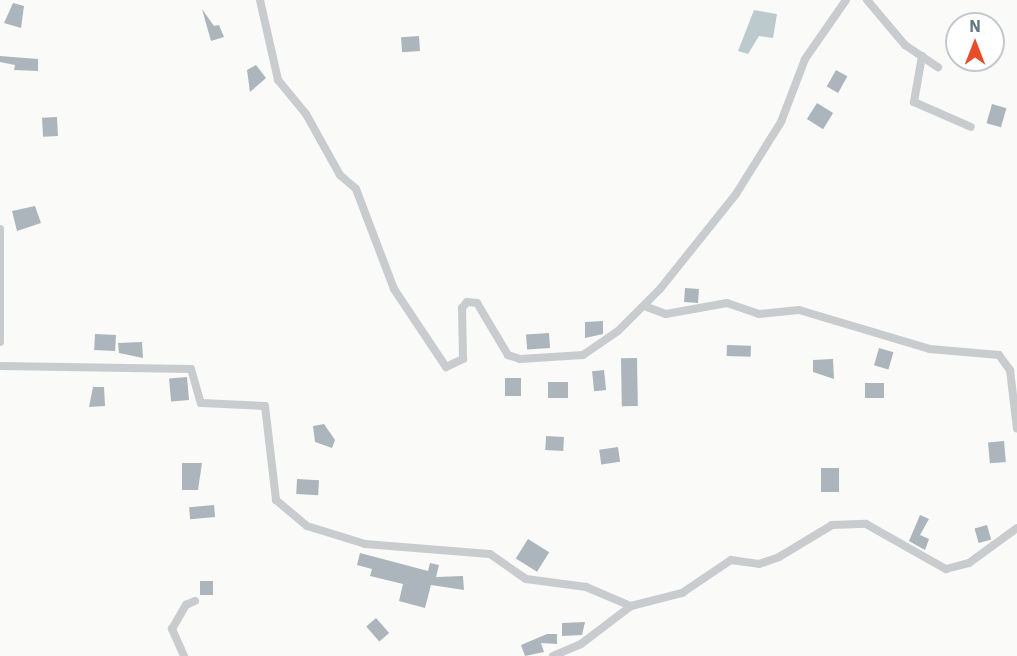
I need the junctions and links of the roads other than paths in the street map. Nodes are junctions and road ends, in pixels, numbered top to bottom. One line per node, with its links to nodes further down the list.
1 (260, 0): 8 (street)
2 (846, 0): 8 (street)
3 (867, 0): 4 (street)
4 (922, 56): 5 (street); 6 (street)
5 (938, 67)
6 (971, 127)
7 (0, 229): 9 (street)
8 (644, 306): 11 (street)
9 (0, 342)
10 (0, 366): 14 (street)
11 (1017, 429)
12 (1017, 528): 14 (street)
13 (195, 601): 15 (street)
14 (631, 606): 16 (street)
15 (184, 656)
16 (553, 656)

